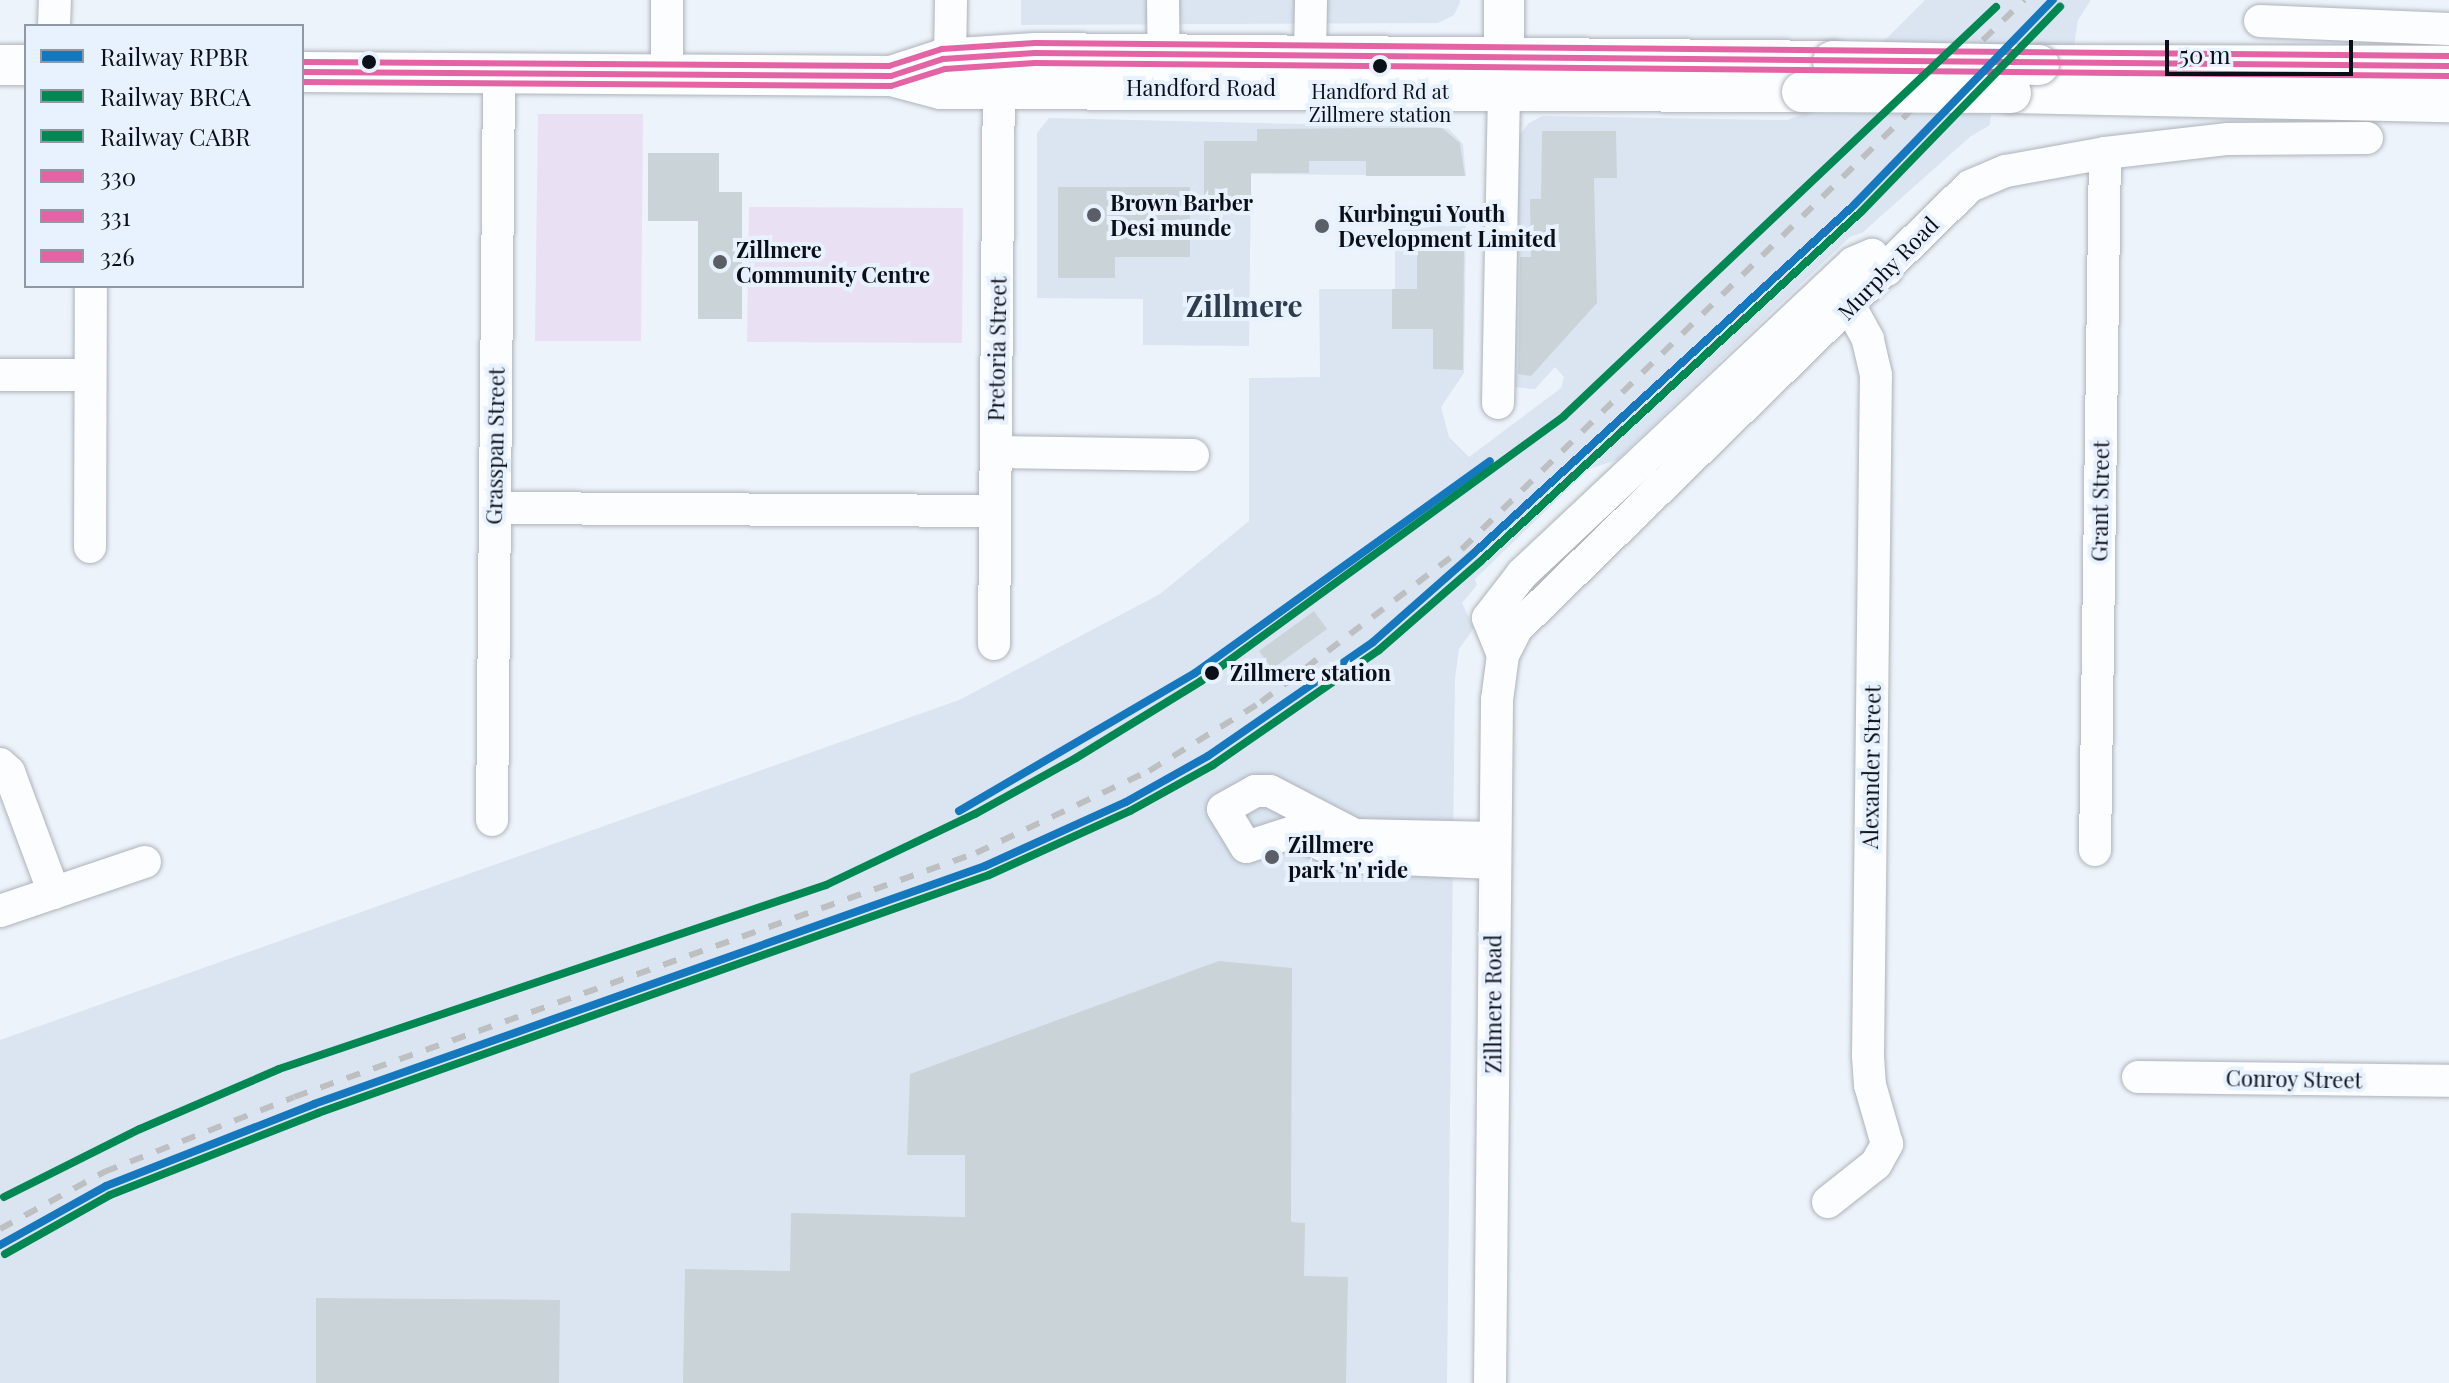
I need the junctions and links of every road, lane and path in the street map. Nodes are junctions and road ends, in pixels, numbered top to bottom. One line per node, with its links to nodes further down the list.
1 (55, 0): 8 (street)
2 (667, 0): 20 (street)
3 (951, 0): 11 (street)
4 (1163, 0): 15 (street)
5 (1311, 0): 10 (street)
6 (1504, 0): 18 (main road)
7 (2260, 21): 9 (street)
8 (54, 24)
9 (2449, 29)
10 (1310, 54): 15 (main road, Handford Road); 18 (main road, Handford Road)
11 (950, 59): 17 (main road, Handford Road); 21 (main road, Handford Road)
12 (0, 65): 13 (main road)
13 (24, 65)
14 (2449, 66): 22 (main road)
15 (1164, 70): 17 (main road, Handford Road); 18 (main road, Handford Road)
16 (304, 72): 19 (main road, Handford Road)
17 (999, 72): 21 (main road, Handford Road); 32 (street, Pretoria Street)
18 (1504, 72): 22 (main road, Handford Road, bridge); 22 (main road, Handford Road, bridge); 31 (street)
19 (499, 73): 20 (main road, Handford Road); 34 (street, Grasspan Street)
20 (667, 74): 21 (main road, Handford Road)
21 (891, 76)
22 (2025, 79): 23 (main road)
23 (2449, 102)
24 (2367, 138): 25 (street, Murphy Road)
25 (2105, 153): 26 (street, Murphy Road); 44 (street, Grant Street)
26 (1887, 270): 28 (street, Murphy Road); 37 (street)
27 (91, 288): 30 (street)
28 (1851, 308): 38 (street, Murphy Road); 50 (street, Alexander Street)
29 (0, 375): 30 (street)
30 (90, 375): 36 (street)
31 (1498, 403)
32 (996, 452): 33 (street); 35 (street, Pretoria Street)
33 (1193, 455)
34 (495, 508): 35 (street); 42 (street, Grasspan Street)
35 (995, 511): 40 (street, Pretoria Street)
36 (90, 547)
37 (1507, 591): 38 (street); 39 (street)
38 (1539, 604): 39 (street, Murphy Road)
39 (1509, 642): 43 (street, Zillmere Road)
40 (994, 644)
41 (0, 764): 46 (street)
42 (492, 820)
43 (1495, 850): 43 (street); 51 (street, Zillmere Road)
44 (2095, 850)
45 (145, 862): 46 (street)
46 (54, 893): 47 (street)
47 (0, 911)
48 (2138, 1077): 49 (street, Conroy Street)
49 (2449, 1081)
50 (1828, 1202)
51 (1490, 1383)

